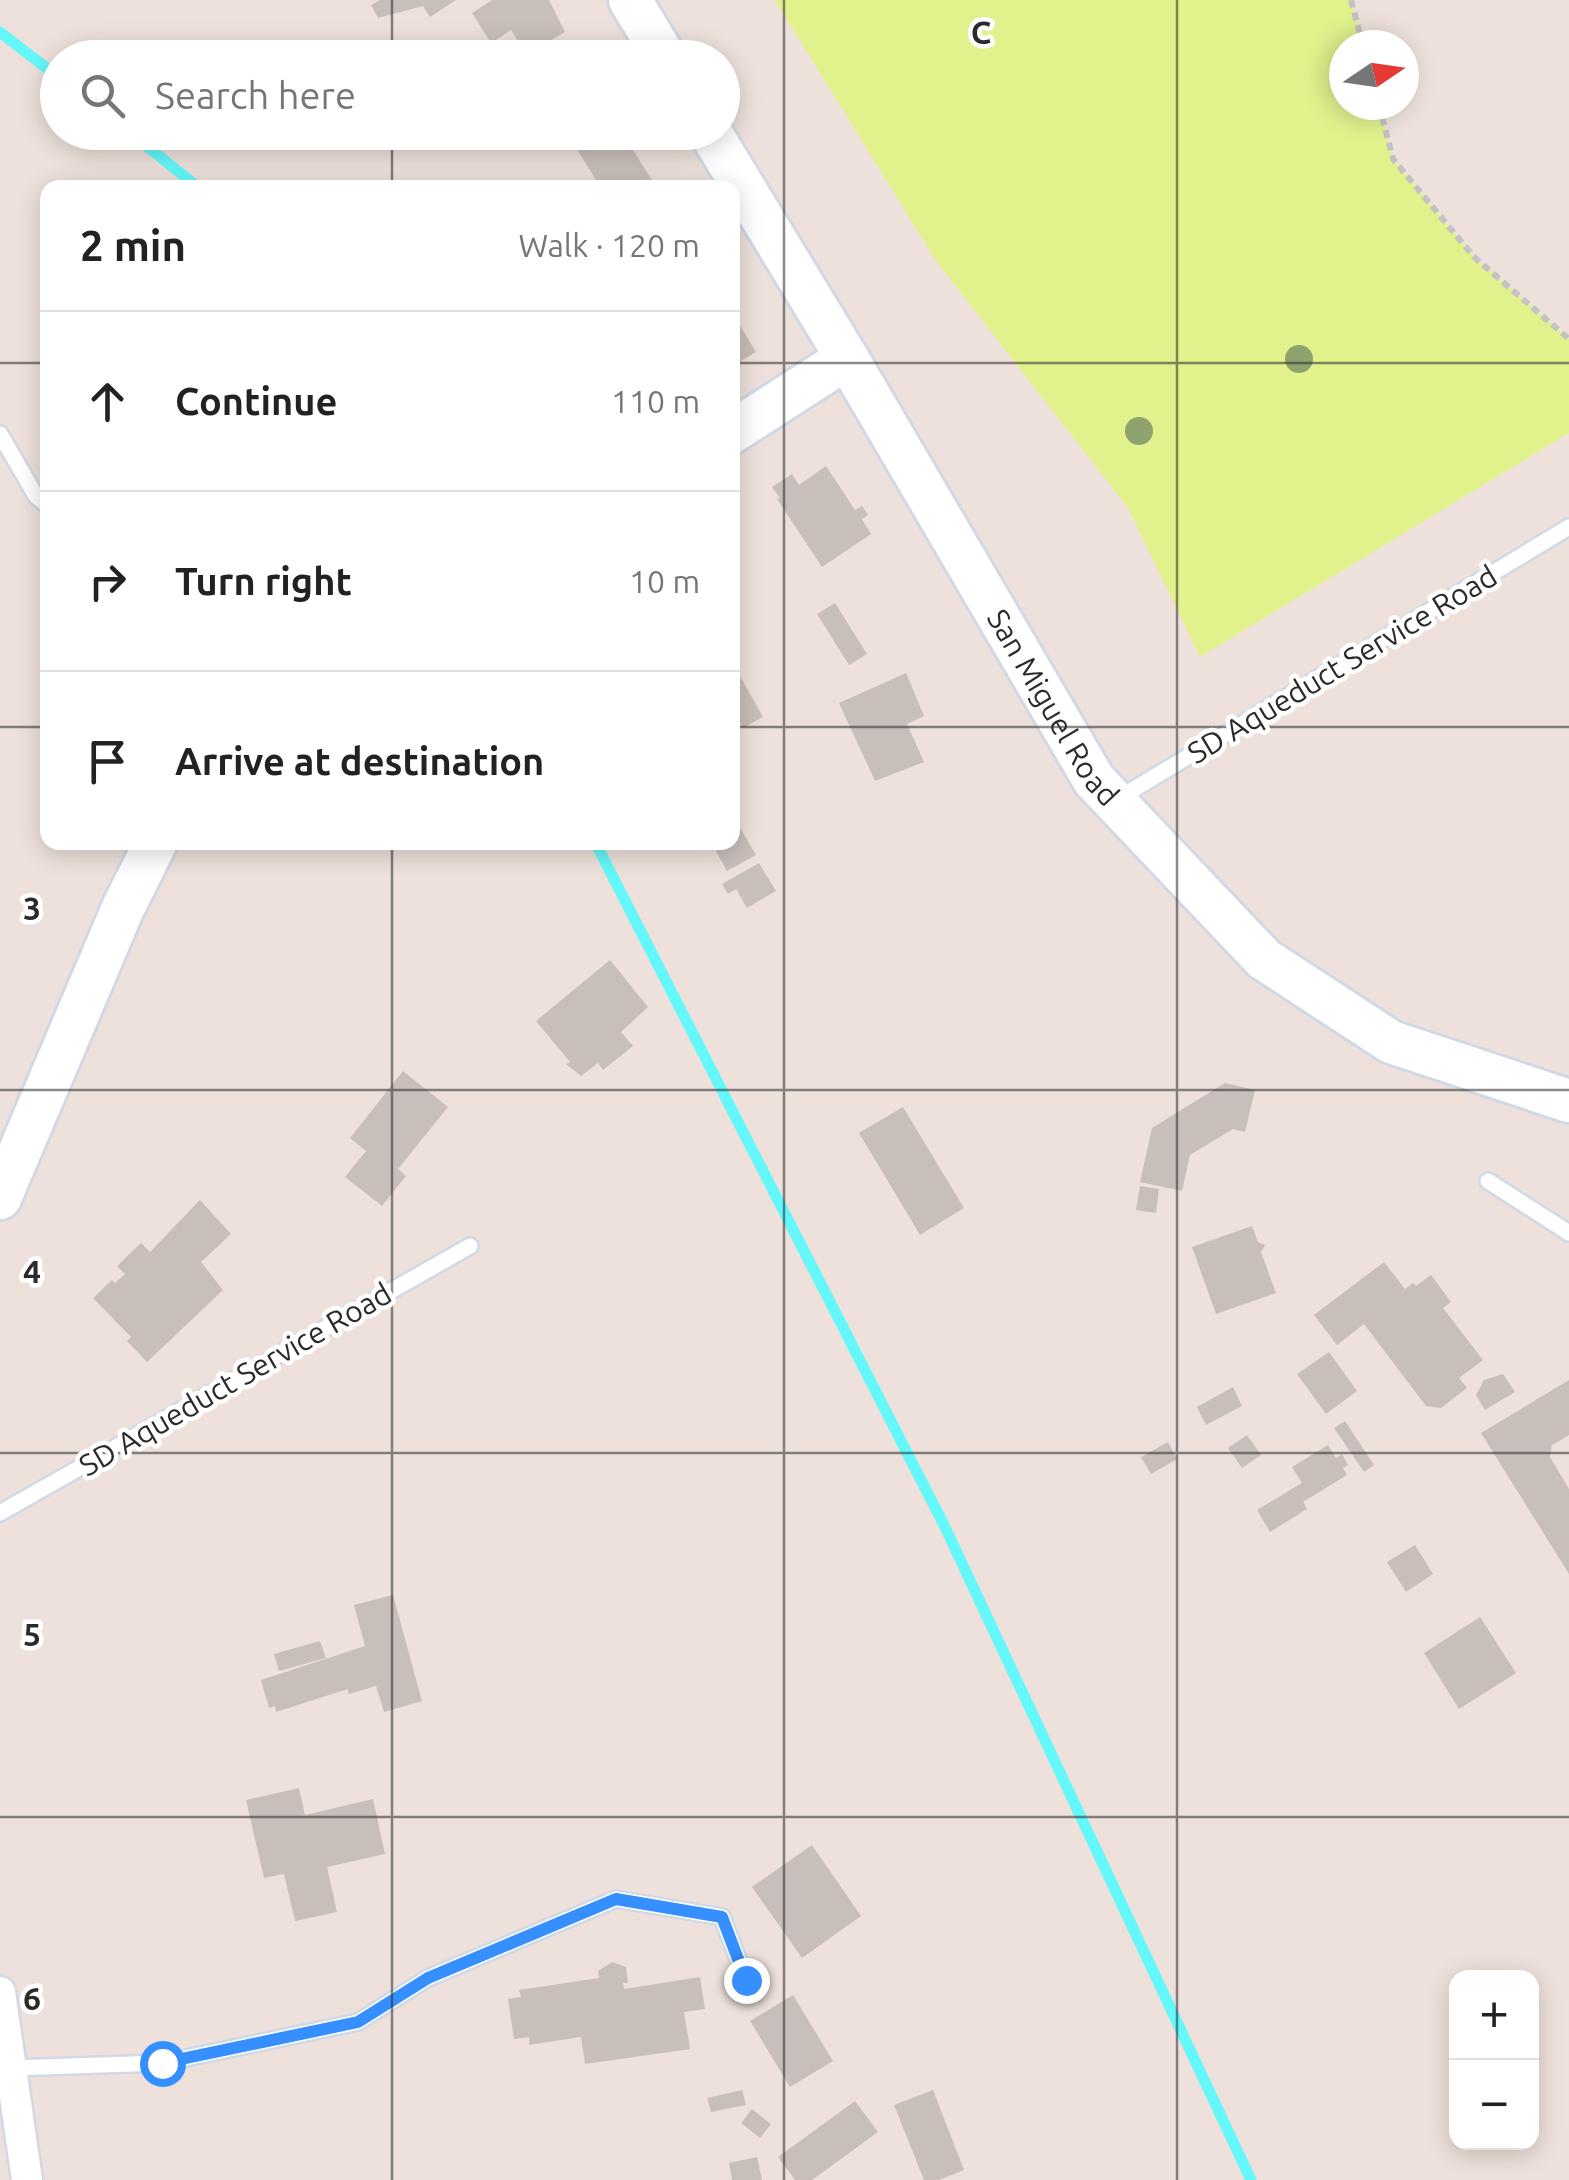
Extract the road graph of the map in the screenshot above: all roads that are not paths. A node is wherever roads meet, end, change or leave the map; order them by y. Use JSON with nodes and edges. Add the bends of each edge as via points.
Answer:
{"nodes":[{"id":1,"x":630,"y":0,"type":"edge"},
{"id":2,"x":654,"y":40,"type":"edge"},
{"id":3,"x":721,"y":150,"type":"edge"},
{"id":4,"x":739,"y":180,"type":"edge"},
{"id":5,"x":740,"y":181,"type":"edge"},
{"id":6,"x":847,"y":358,"type":"junction"},
{"id":7,"x":740,"y":427,"type":"edge"},
{"id":8,"x":0,"y":434,"type":"edge"},
{"id":9,"x":40,"y":499,"type":"edge"},
{"id":10,"x":1569,"y":527,"type":"edge"},
{"id":11,"x":1116,"y":800,"type":"junction"},
{"id":12,"x":152,"y":850,"type":"edge"},
{"id":13,"x":1569,"y":1102,"type":"edge"},
{"id":14,"x":8,"y":1154,"type":"edge"},
{"id":15,"x":1488,"y":1181,"type":"dead end"},
{"id":16,"x":0,"y":1198,"type":"edge"},
{"id":17,"x":1569,"y":1232,"type":"edge"},
{"id":18,"x":470,"y":1246,"type":"dead end"},
{"id":19,"x":0,"y":1513,"type":"edge"},
{"id":20,"x":746,"y":1980,"type":"dead end"},
{"id":21,"x":0,"y":1992,"type":"edge"},
{"id":22,"x":10,"y":2068,"type":"junction"},
{"id":23,"x":27,"y":2180,"type":"edge"}],
"edges":[{"from":1,"to":2,"type":"street"},
{"from":3,"to":4,"type":"street","name":"San Miguel Road"},
{"from":5,"to":6,"type":"street","name":"San Miguel Road"},
{"from":6,"to":7,"type":"street"},
{"from":6,"to":11,"type":"street","name":"San Miguel Road","via":[[1094,780]]},
{"from":8,"to":9,"type":"lane"},
{"from":10,"to":11,"type":"lane","name":"SD Aqueduct Service Road"},
{"from":11,"to":13,"type":"street","name":"San Miguel Road","via":[[1264,959],[1391,1042]]},
{"from":12,"to":14,"type":"street"},
{"from":14,"to":16,"type":"street"},
{"from":15,"to":17,"type":"lane"},
{"from":18,"to":19,"type":"lane","name":"SD Aqueduct Service Road"},
{"from":20,"to":22,"type":"lane","via":[[722,1917],[616,1899],[428,1978],[358,2022],[162,2063]]},
{"from":21,"to":22,"type":"street"},
{"from":22,"to":23,"type":"street"}]}
